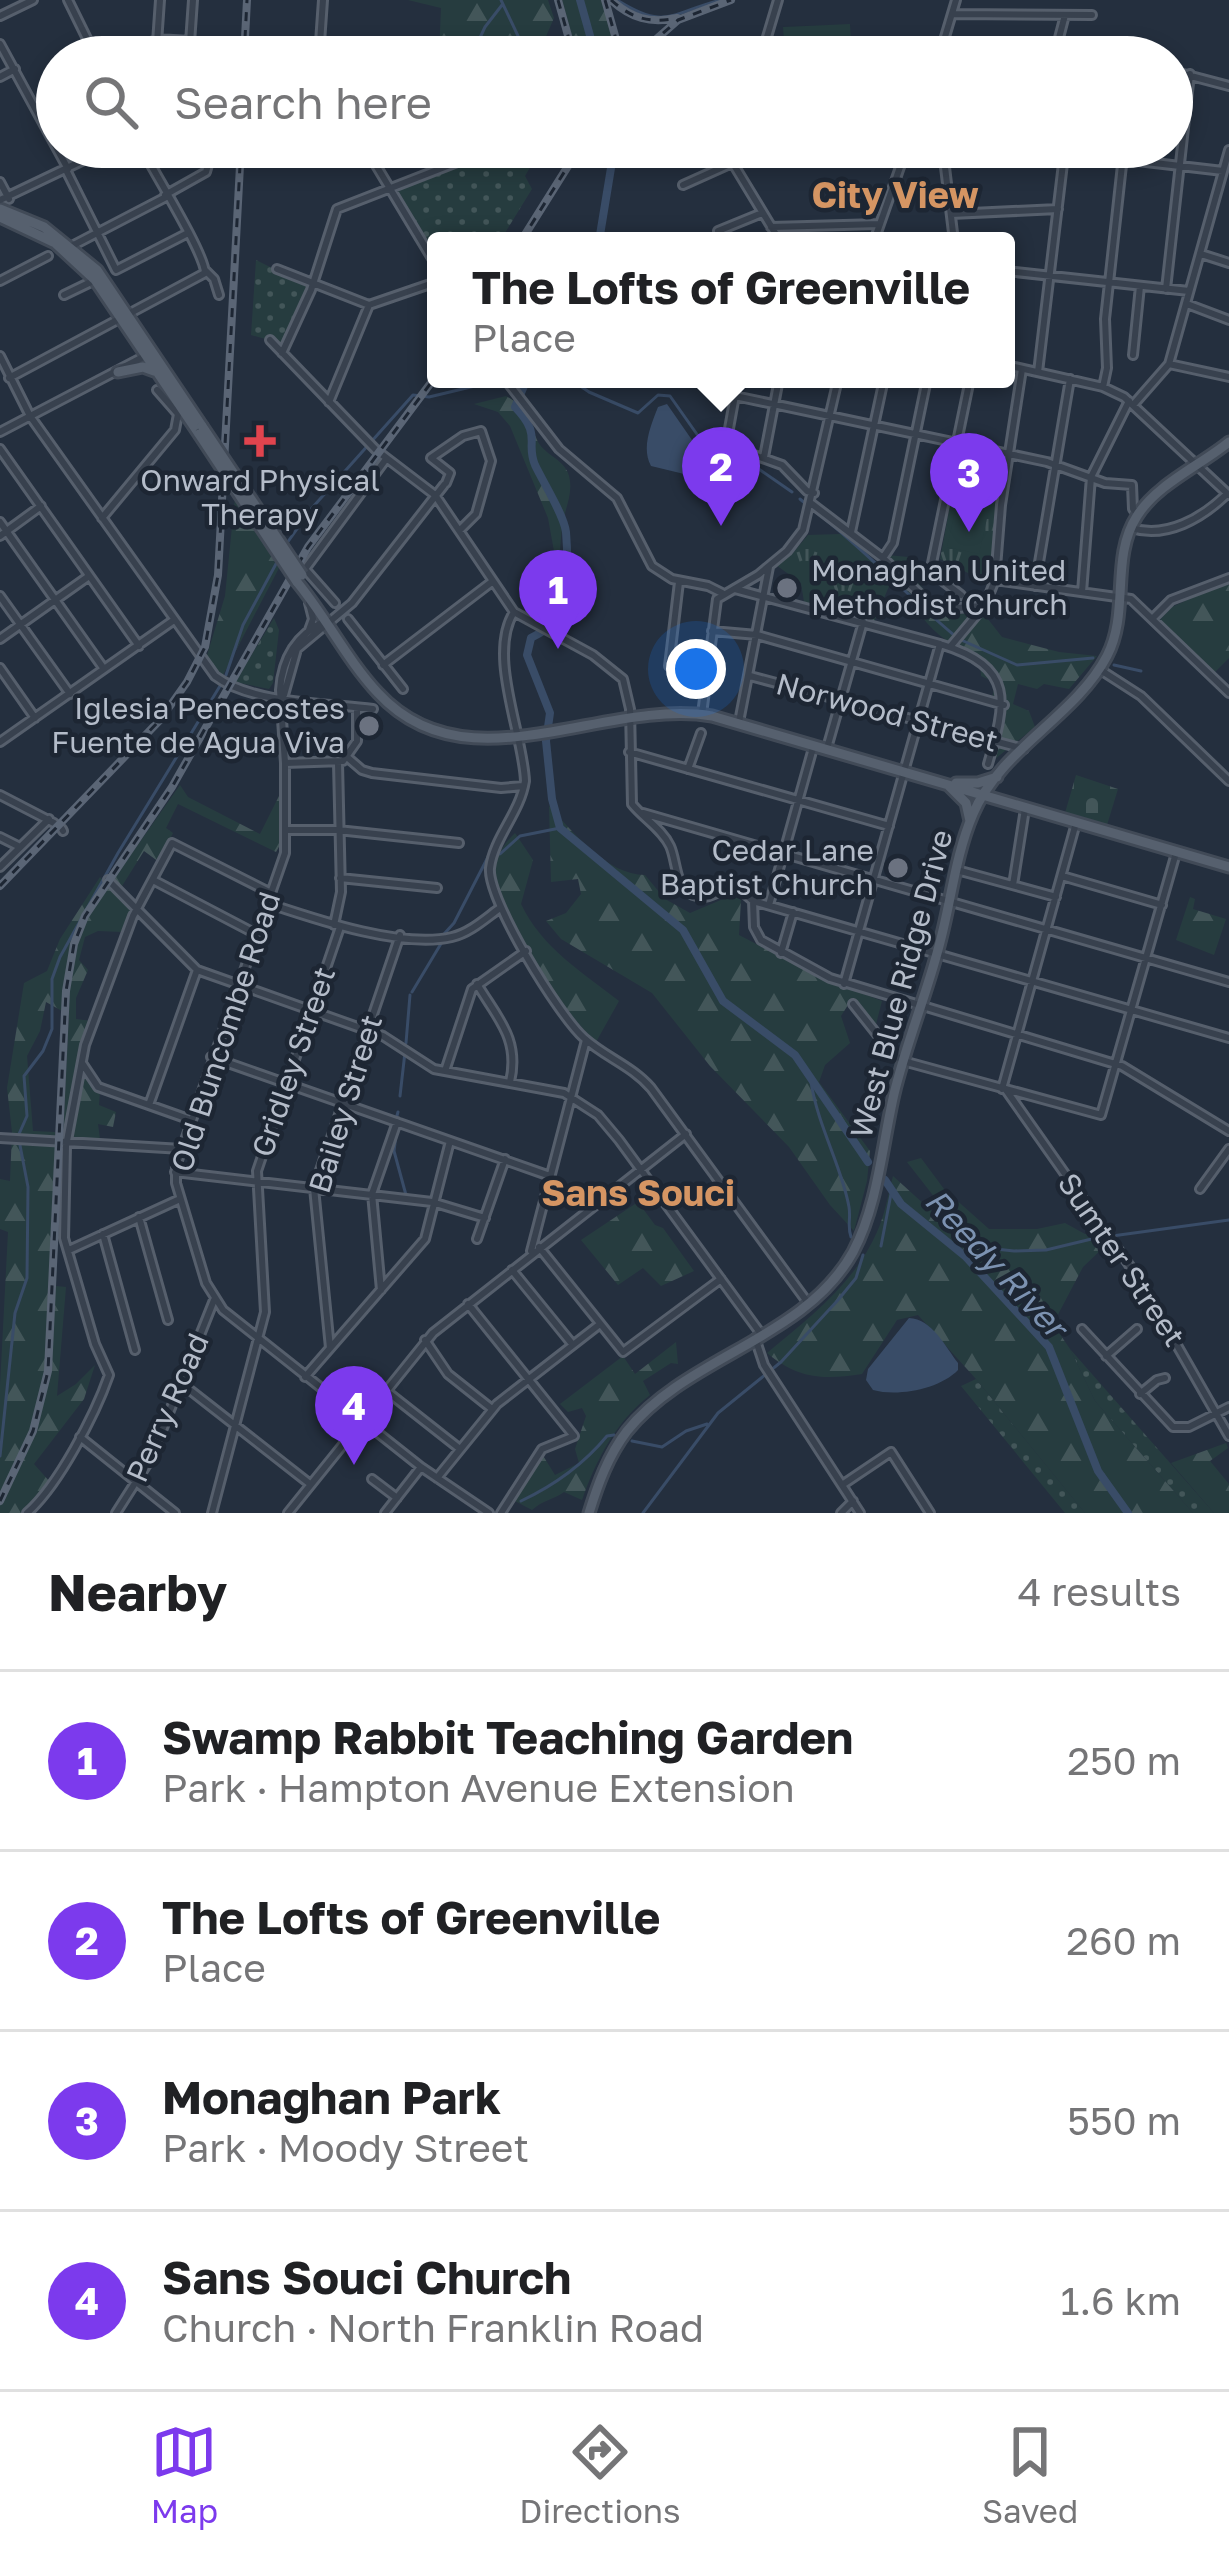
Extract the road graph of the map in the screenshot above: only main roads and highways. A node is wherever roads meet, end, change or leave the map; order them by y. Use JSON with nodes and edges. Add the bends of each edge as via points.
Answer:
{"nodes":[{"id":1,"x":0,"y":213,"type":"edge"},
{"id":2,"x":68,"y":248,"type":"junction"},
{"id":3,"x":126,"y":317,"type":"junction"},
{"id":4,"x":149,"y":354,"type":"junction"},
{"id":5,"x":118,"y":371,"type":"road end"},
{"id":6,"x":159,"y":376,"type":"junction"},
{"id":7,"x":201,"y":430,"type":"junction"},
{"id":8,"x":1229,"y":442,"type":"edge"},
{"id":9,"x":301,"y":575,"type":"junction"},
{"id":10,"x":328,"y":620,"type":"junction"},
{"id":11,"x":997,"y":776,"type":"junction"},
{"id":12,"x":943,"y":782,"type":"junction"},
{"id":13,"x":983,"y":796,"type":"junction"},
{"id":14,"x":970,"y":821,"type":"junction"},
{"id":15,"x":1229,"y":867,"type":"edge"},
{"id":16,"x":589,"y":1513,"type":"edge"}],
"edges":[{"from":1,"to":2,"type":"main road"},
{"from":2,"to":3,"type":"main road"},
{"from":2,"to":3,"type":"main road","via":[[103,277]]},
{"from":3,"to":4,"type":"main road"},
{"from":4,"to":6,"type":"main road"},
{"from":4,"to":7,"type":"main road"},
{"from":5,"to":6,"type":"main road","via":[[143,367]]},
{"from":6,"to":7,"type":"main road"},
{"from":7,"to":9,"type":"main road","bridge":true},
{"from":8,"to":11,"type":"main road","name":"West Blue Ridge Drive","via":[[1138,514],[1124,550],[1115,637],[1099,669]]},
{"from":9,"to":10,"type":"main road"},
{"from":9,"to":10,"type":"main road"},
{"from":10,"to":12,"type":"main road","via":[[377,692],[417,725],[472,740],[702,714]]},
{"from":11,"to":12,"type":"main road"},
{"from":11,"to":13,"type":"main road","name":"West Blue Ridge Drive"},
{"from":12,"to":13,"type":"main road"},
{"from":12,"to":14,"type":"main road","via":[[966,802]]},
{"from":13,"to":14,"type":"main road","name":"West Blue Ridge Drive"},
{"from":13,"to":15,"type":"main road"},
{"from":14,"to":16,"type":"main road","name":"West Blue Ridge Drive","via":[[862,1232],[838,1274],[808,1303],[634,1423],[607,1462]]}]}
